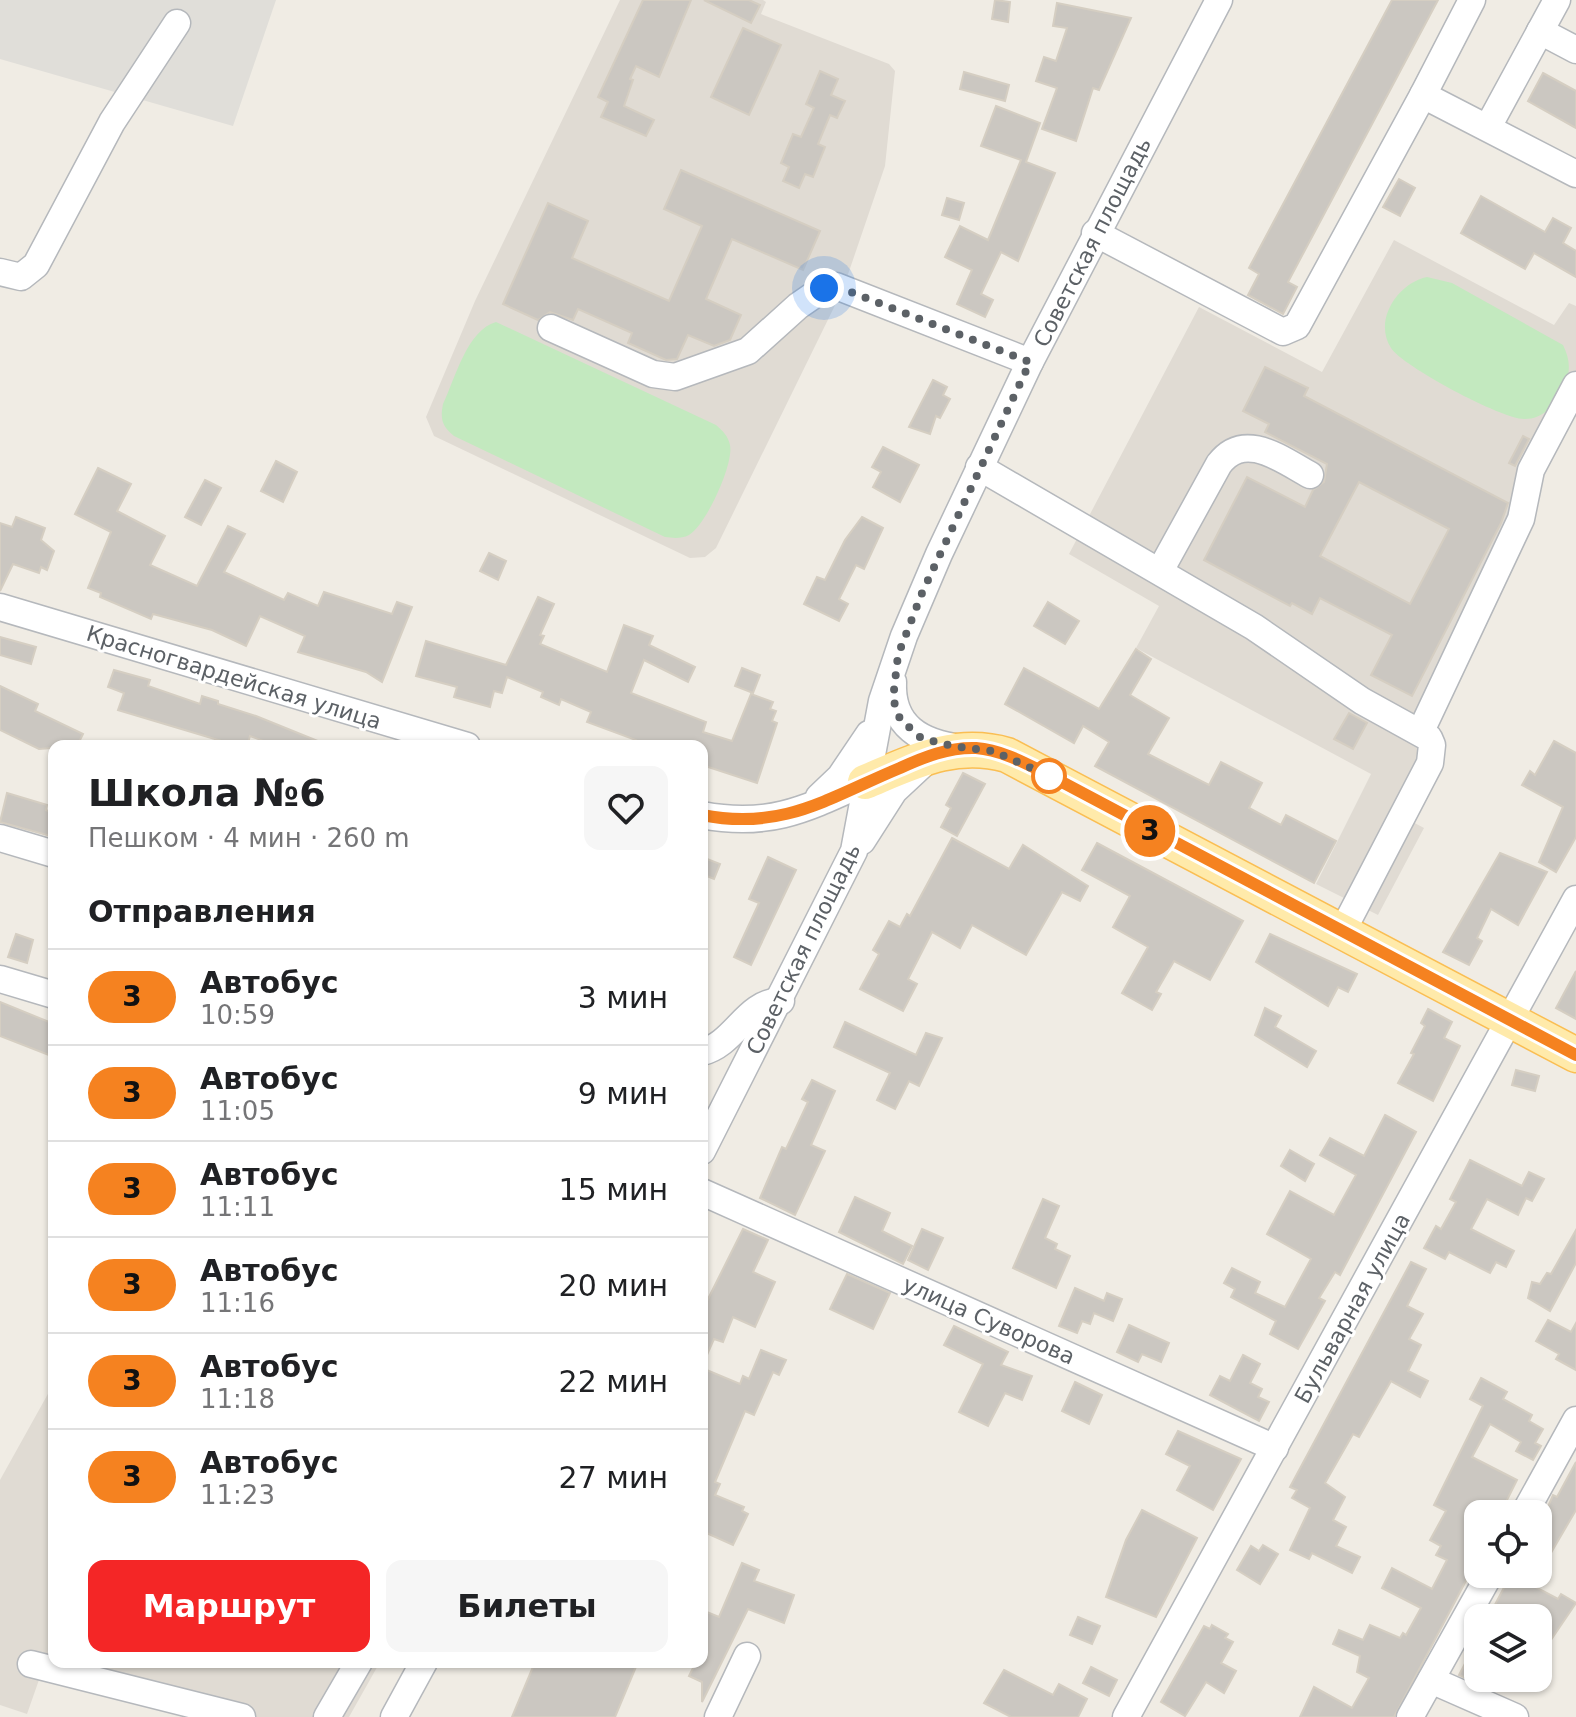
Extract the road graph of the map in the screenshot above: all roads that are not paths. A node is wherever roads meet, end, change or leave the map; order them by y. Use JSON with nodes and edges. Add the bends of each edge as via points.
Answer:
{"nodes":[{"id":1,"x":1219,"y":0,"type":"edge"},
{"id":2,"x":1472,"y":0,"type":"edge"},
{"id":3,"x":1557,"y":0,"type":"edge"},
{"id":4,"x":177,"y":23,"type":"dead end"},
{"id":5,"x":1540,"y":31,"type":"junction"},
{"id":6,"x":1576,"y":50,"type":"edge"},
{"id":7,"x":1423,"y":95,"type":"junction"},
{"id":8,"x":1488,"y":127,"type":"junction"},
{"id":9,"x":1576,"y":174,"type":"edge"},
{"id":10,"x":1095,"y":233,"type":"junction"},
{"id":11,"x":0,"y":272,"type":"edge"},
{"id":12,"x":551,"y":328,"type":"dead end"},
{"id":13,"x":1030,"y":362,"type":"junction"},
{"id":14,"x":1576,"y":385,"type":"edge"},
{"id":15,"x":979,"y":467,"type":"junction"},
{"id":16,"x":1310,"y":475,"type":"dead end"},
{"id":17,"x":1160,"y":571,"type":"junction"},
{"id":18,"x":0,"y":607,"type":"edge"},
{"id":19,"x":898,"y":655,"type":"junction"},
{"id":20,"x":882,"y":701,"type":"junction"},
{"id":21,"x":1421,"y":731,"type":"junction"},
{"id":22,"x":447,"y":740,"type":"edge"},
{"id":23,"x":952,"y":750,"type":"junction"},
{"id":24,"x":865,"y":782,"type":"junction"},
{"id":25,"x":708,"y":816,"type":"edge"},
{"id":26,"x":786,"y":816,"type":"junction"},
{"id":27,"x":0,"y":838,"type":"edge"},
{"id":28,"x":48,"y":852,"type":"edge"},
{"id":29,"x":850,"y":860,"type":"junction"},
{"id":30,"x":1576,"y":899,"type":"edge"},
{"id":31,"x":1342,"y":932,"type":"junction"},
{"id":32,"x":0,"y":979,"type":"edge"},
{"id":33,"x":48,"y":993,"type":"edge"},
{"id":34,"x":781,"y":1001,"type":"junction"},
{"id":35,"x":1508,"y":1020,"type":"junction"},
{"id":36,"x":708,"y":1049,"type":"edge"},
{"id":37,"x":1576,"y":1055,"type":"edge"},
{"id":38,"x":708,"y":1140,"type":"edge"},
{"id":39,"x":708,"y":1195,"type":"edge"},
{"id":40,"x":1576,"y":1420,"type":"edge"},
{"id":41,"x":1275,"y":1448,"type":"junction"},
{"id":42,"x":1532,"y":1500,"type":"edge"},
{"id":43,"x":1482,"y":1588,"type":"edge"},
{"id":44,"x":747,"y":1656,"type":"dead end"},
{"id":45,"x":31,"y":1664,"type":"dead end"},
{"id":46,"x":356,"y":1668,"type":"edge"},
{"id":47,"x":421,"y":1668,"type":"edge"},
{"id":48,"x":1431,"y":1680,"type":"junction"},
{"id":49,"x":242,"y":1717,"type":"edge"},
{"id":50,"x":327,"y":1717,"type":"edge"},
{"id":51,"x":394,"y":1717,"type":"edge"},
{"id":52,"x":718,"y":1717,"type":"edge"},
{"id":53,"x":1126,"y":1717,"type":"edge"},
{"id":54,"x":1410,"y":1717,"type":"edge"},
{"id":55,"x":1515,"y":1717,"type":"edge"}],
"edges":[{"from":1,"to":10,"type":"street","name":"Советская площадь"},
{"from":2,"to":7,"type":"street"},
{"from":3,"to":5,"type":"street"},
{"from":4,"to":11,"type":"street","via":[[127,96],[36,265],[21,277]]},
{"from":5,"to":6,"type":"street"},
{"from":5,"to":8,"type":"street"},
{"from":7,"to":8,"type":"street"},
{"from":7,"to":10,"type":"street","via":[[1291,331],[1276,330]]},
{"from":8,"to":9,"type":"street"},
{"from":10,"to":13,"type":"street","name":"Советская площадь"},
{"from":12,"to":13,"type":"street","via":[[653,374],[675,377],[748,351],[798,306],[836,286]]},
{"from":13,"to":15,"type":"street","name":"Советская площадь"},
{"from":14,"to":21,"type":"street","via":[[1531,470],[1521,519]]},
{"from":15,"to":17,"type":"street"},
{"from":15,"to":19,"type":"street","name":"Советская площадь"},
{"from":16,"to":17,"type":"street","via":[[1264,451],[1233,450],[1219,464]]},
{"from":17,"to":21,"type":"street","via":[[1362,701]]},
{"from":18,"to":22,"type":"street","name":"Красногвардейская улица"},
{"from":19,"to":20,"type":"street","name":"Советская площадь"},
{"from":19,"to":23,"type":"street","via":[[893,699],[900,719],[921,738]]},
{"from":20,"to":24,"type":"street","name":"Советская площадь"},
{"from":20,"to":26,"type":"street","via":[[865,741],[840,777]]},
{"from":21,"to":31,"type":"street","via":[[1432,745],[1430,763]]},
{"from":23,"to":24,"type":"main road"},
{"from":23,"to":29,"type":"street","via":[[916,768],[894,791]]},
{"from":23,"to":31,"type":"main road","via":[[993,751],[1023,762]]},
{"from":24,"to":26,"type":"street"},
{"from":24,"to":29,"type":"street","name":"Советская площадь"},
{"from":25,"to":26,"type":"street","via":[[740,821]]},
{"from":26,"to":29,"type":"street","via":[[822,813],[840,819],[851,832]]},
{"from":27,"to":28,"type":"street"},
{"from":29,"to":34,"type":"street","name":"Советская площадь"},
{"from":30,"to":35,"type":"street","name":"Бульварная улица"},
{"from":31,"to":35,"type":"main road"},
{"from":32,"to":33,"type":"street"},
{"from":34,"to":36,"type":"street","via":[[760,1006],[721,1044]]},
{"from":34,"to":38,"type":"street","name":"Советская площадь"},
{"from":35,"to":37,"type":"main road"},
{"from":35,"to":41,"type":"street","name":"Бульварная улица"},
{"from":39,"to":41,"type":"street","name":"улица Суворова"},
{"from":40,"to":42,"type":"street"},
{"from":41,"to":53,"type":"street","name":"Бульварная улица"},
{"from":43,"to":48,"type":"street"},
{"from":44,"to":52,"type":"street"},
{"from":45,"to":49,"type":"street"},
{"from":46,"to":50,"type":"street"},
{"from":47,"to":51,"type":"street"},
{"from":48,"to":54,"type":"street"},
{"from":48,"to":55,"type":"street"}]}
